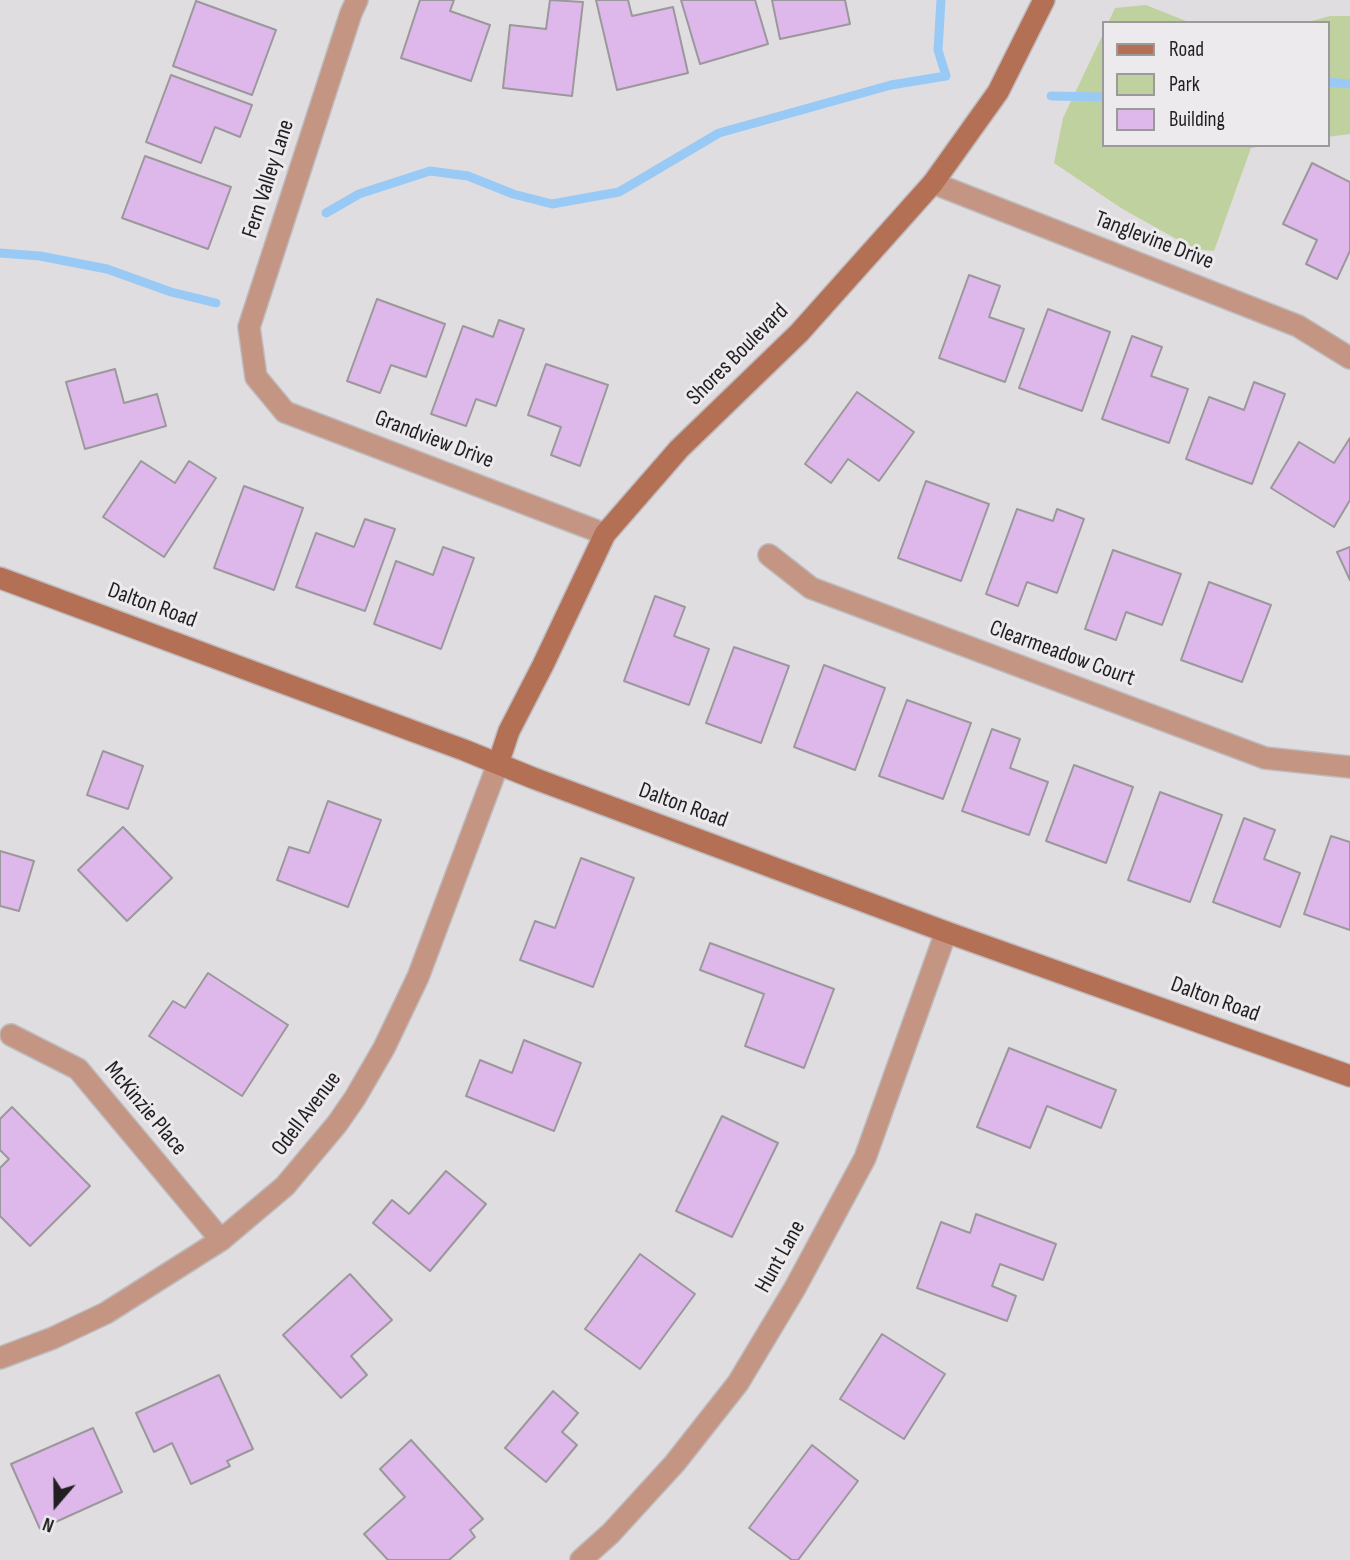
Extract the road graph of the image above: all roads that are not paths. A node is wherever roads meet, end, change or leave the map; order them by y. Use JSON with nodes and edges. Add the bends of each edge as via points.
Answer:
{"nodes":[{"id":1,"x":357,"y":0,"type":"edge"},
{"id":2,"x":1044,"y":0,"type":"edge"},
{"id":3,"x":933,"y":183,"type":"junction"},
{"id":4,"x":1350,"y":358,"type":"edge"},
{"id":5,"x":257,"y":377,"type":"joint"},
{"id":6,"x":605,"y":534,"type":"junction"},
{"id":7,"x":769,"y":555,"type":"dead end"},
{"id":8,"x":0,"y":578,"type":"edge"},
{"id":9,"x":498,"y":764,"type":"junction"},
{"id":10,"x":1350,"y":767,"type":"edge"},
{"id":11,"x":946,"y":932,"type":"junction"},
{"id":12,"x":11,"y":1035,"type":"dead end"},
{"id":13,"x":1350,"y":1076,"type":"edge"},
{"id":14,"x":221,"y":1240,"type":"junction"},
{"id":15,"x":0,"y":1358,"type":"edge"},
{"id":16,"x":581,"y":1560,"type":"edge"}],
"edges":[{"from":1,"to":5,"type":"street","name":"Fern Valley Lane","via":[[248,327]]},
{"from":2,"to":3,"type":"street","name":"Shores Boulevard","via":[[998,92]]},
{"from":3,"to":4,"type":"street","name":"Tanglevine Drive","via":[[1298,326]]},
{"from":3,"to":6,"type":"street","name":"Shores Boulevard","via":[[799,333],[679,449]]},
{"from":5,"to":6,"type":"street","name":"Grandview Drive","via":[[285,412]]},
{"from":6,"to":9,"type":"street","name":"Shores Boulevard","via":[[509,731]]},
{"from":7,"to":10,"type":"street","name":"Clearmeadow Court","via":[[811,588],[1265,758]]},
{"from":8,"to":9,"type":"street","name":"Dalton Road"},
{"from":9,"to":11,"type":"street","name":"Dalton Road"},
{"from":9,"to":14,"type":"street","name":"Odell Avenue","via":[[418,977],[378,1058],[337,1124],[294,1176]]},
{"from":11,"to":13,"type":"street","name":"Dalton Road"},
{"from":11,"to":16,"type":"street","name":"Hunt Lane","via":[[865,1158],[795,1288],[738,1383],[683,1453]]},
{"from":12,"to":14,"type":"street","name":"McKinzie Place","via":[[78,1069]]},
{"from":14,"to":15,"type":"street","name":"Odell Avenue","via":[[106,1313]]}]}
